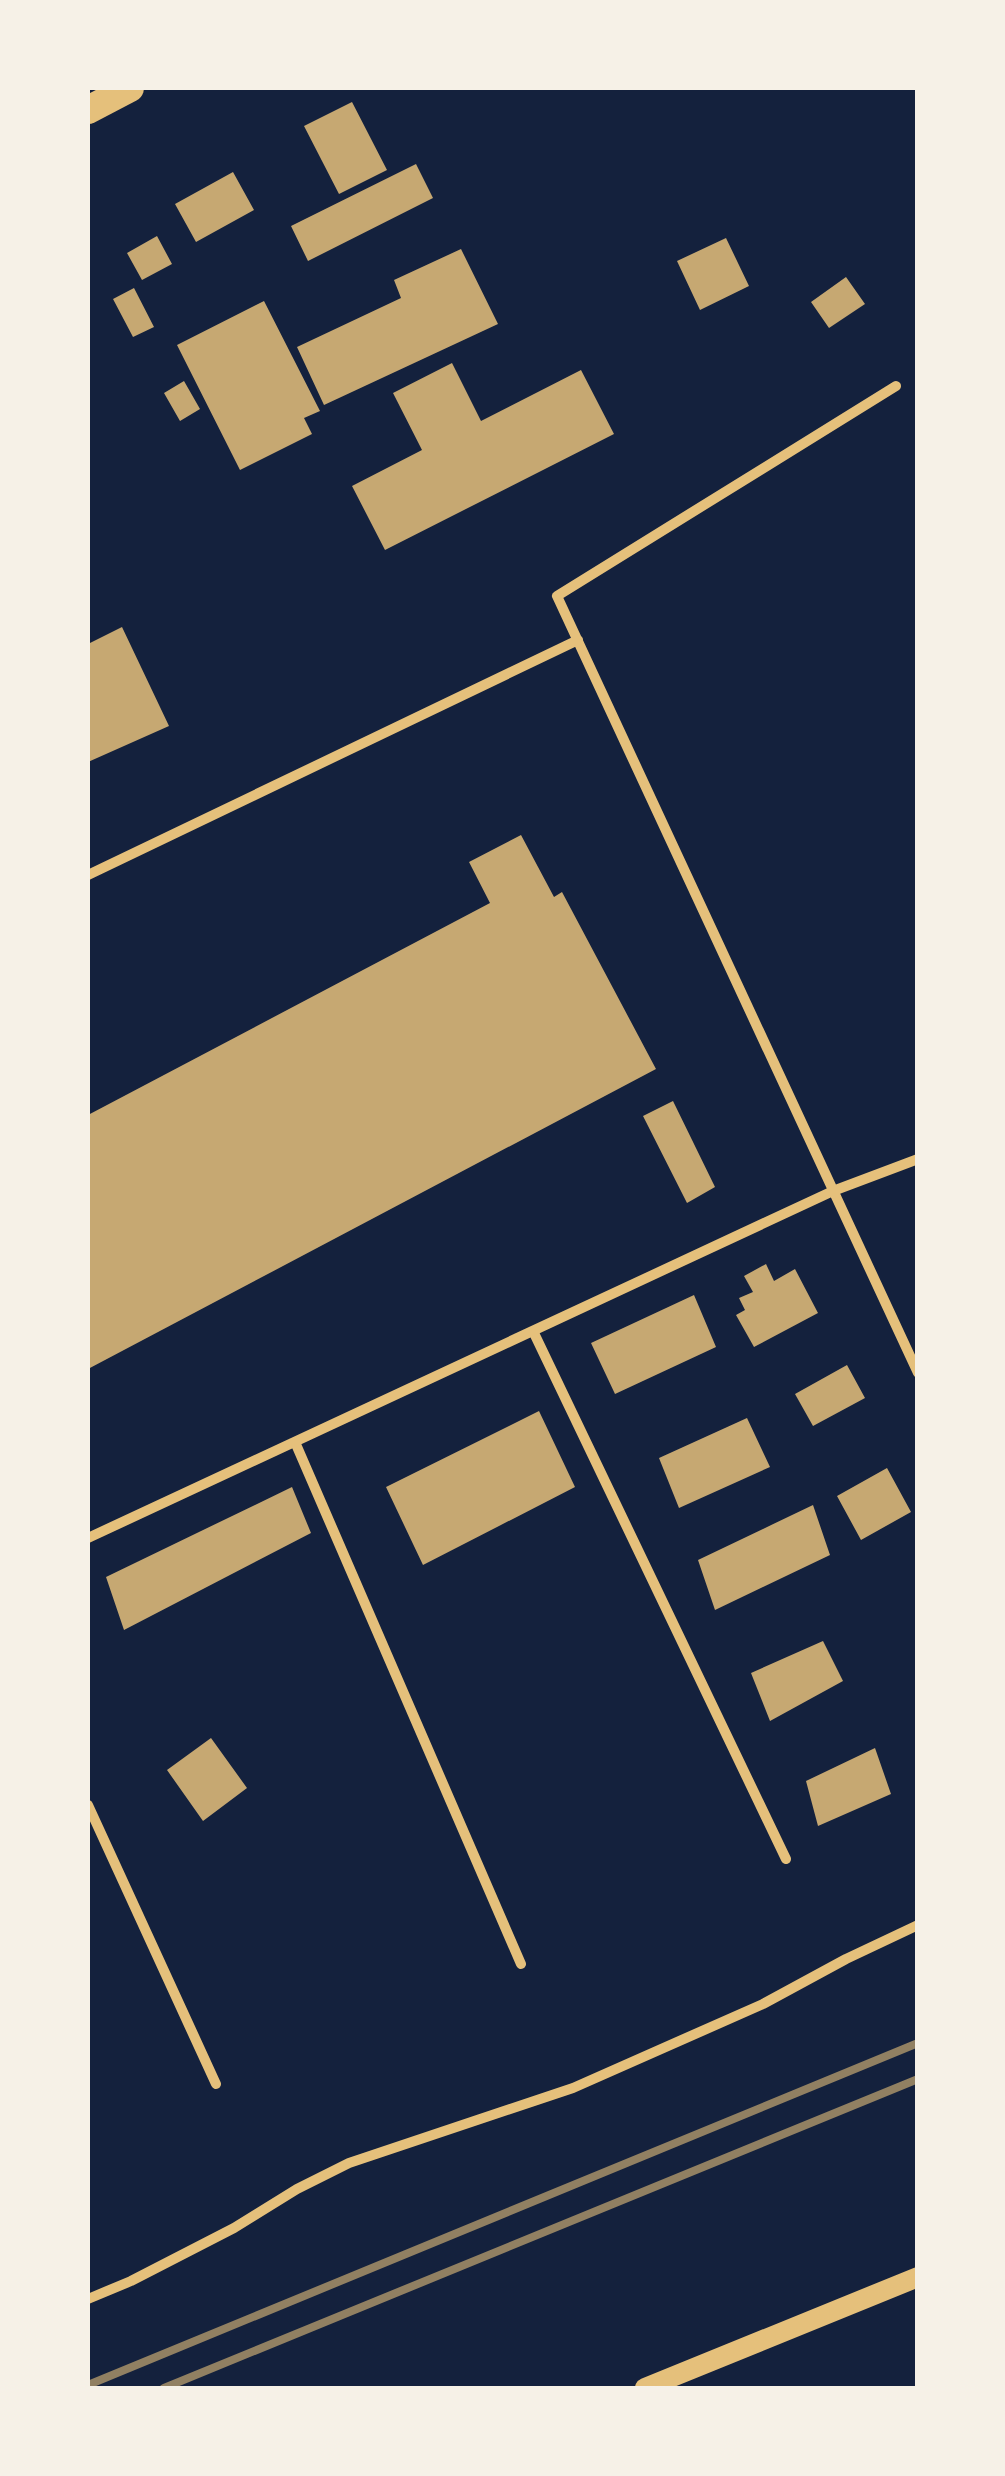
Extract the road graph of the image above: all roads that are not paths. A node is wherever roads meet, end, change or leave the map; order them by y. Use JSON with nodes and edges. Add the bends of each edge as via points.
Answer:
{"nodes":[{"id":1,"x":130,"y":88,"type":"edge"},
{"id":2,"x":88,"y":110,"type":"edge"},
{"id":3,"x":896,"y":386,"type":"dead end"},
{"id":4,"x":578,"y":640,"type":"junction"},
{"id":5,"x":88,"y":876,"type":"edge"},
{"id":6,"x":918,"y":1159,"type":"edge"},
{"id":7,"x":833,"y":1192,"type":"junction"},
{"id":8,"x":533,"y":1331,"type":"junction"},
{"id":9,"x":918,"y":1373,"type":"edge"},
{"id":10,"x":295,"y":1442,"type":"junction"},
{"id":11,"x":88,"y":1538,"type":"edge"},
{"id":12,"x":88,"y":1805,"type":"edge"},
{"id":13,"x":786,"y":1858,"type":"dead end"},
{"id":14,"x":918,"y":1925,"type":"edge"},
{"id":15,"x":521,"y":1964,"type":"dead end"},
{"id":16,"x":216,"y":2084,"type":"dead end"},
{"id":17,"x":918,"y":2277,"type":"edge"},
{"id":18,"x":88,"y":2299,"type":"edge"},
{"id":19,"x":645,"y":2388,"type":"edge"}],
"edges":[{"from":1,"to":2,"type":"highway"},
{"from":3,"to":4,"type":"street","via":[[557,596]]},
{"from":4,"to":5,"type":"street"},
{"from":4,"to":7,"type":"street"},
{"from":6,"to":7,"type":"street"},
{"from":7,"to":8,"type":"street"},
{"from":7,"to":9,"type":"street"},
{"from":8,"to":10,"type":"street"},
{"from":8,"to":13,"type":"street"},
{"from":10,"to":11,"type":"street"},
{"from":10,"to":15,"type":"street"},
{"from":12,"to":16,"type":"street"},
{"from":14,"to":18,"type":"street","via":[[589,2081],[350,2162]]},
{"from":17,"to":19,"type":"main road"}]}
